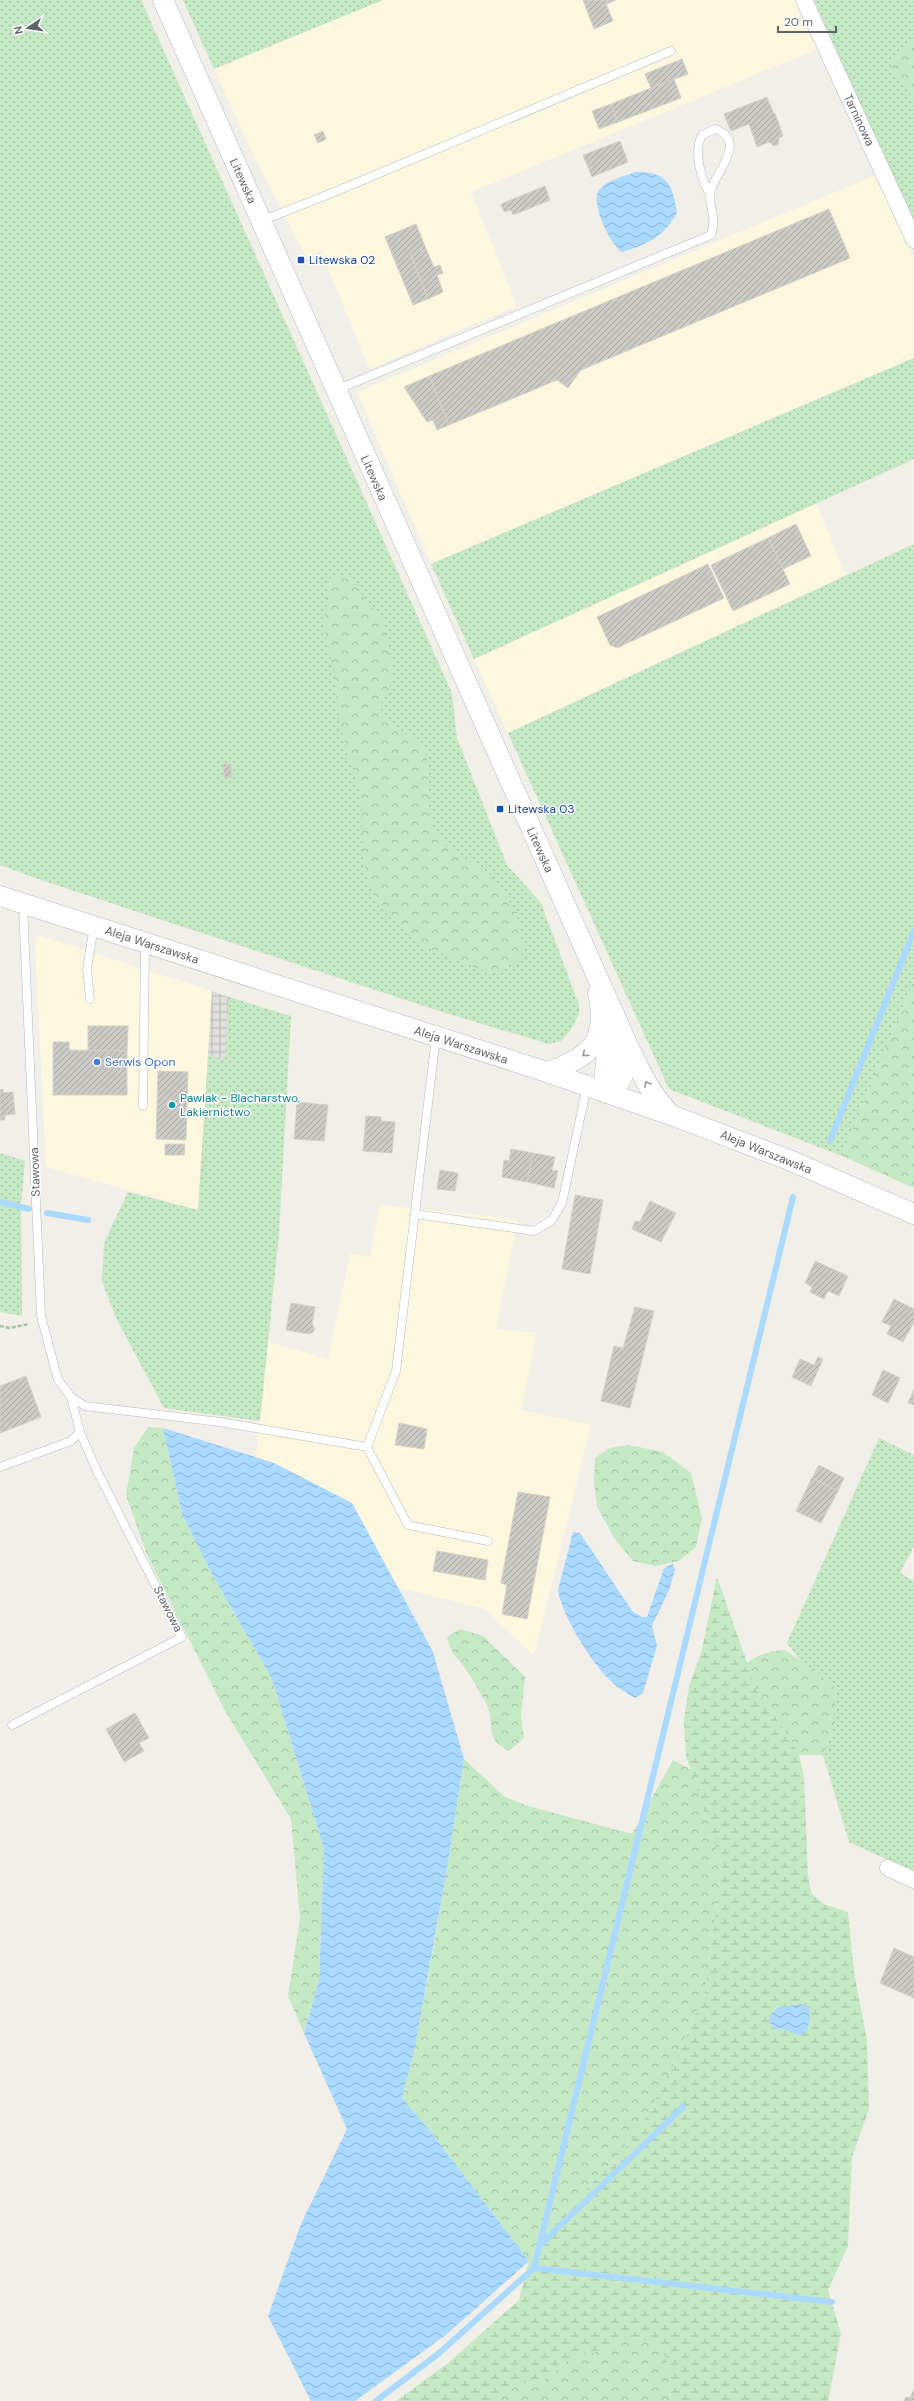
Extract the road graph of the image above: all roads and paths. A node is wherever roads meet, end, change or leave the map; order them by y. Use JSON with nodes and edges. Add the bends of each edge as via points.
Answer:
{"nodes":[{"id":1,"x":163,"y":0,"type":"edge"},
{"id":2,"x":804,"y":0,"type":"edge"},
{"id":3,"x":671,"y":51,"type":"dead end"},
{"id":4,"x":710,"y":195,"type":"junction"},
{"id":5,"x":260,"y":221,"type":"junction"},
{"id":6,"x":914,"y":240,"type":"edge"},
{"id":7,"x":335,"y":391,"type":"junction"},
{"id":8,"x":0,"y":896,"type":"edge"},
{"id":9,"x":23,"y":905,"type":"junction"},
{"id":10,"x":94,"y":926,"type":"junction"},
{"id":11,"x":145,"y":943,"type":"junction"},
{"id":12,"x":586,"y":955,"type":"junction"},
{"id":13,"x":90,"y":999,"type":"dead end"},
{"id":14,"x":602,"y":1020,"type":"junction"},
{"id":15,"x":436,"y":1037,"type":"junction"},
{"id":16,"x":625,"y":1039,"type":"junction"},
{"id":17,"x":546,"y":1072,"type":"junction"},
{"id":18,"x":587,"y":1086,"type":"junction"},
{"id":19,"x":606,"y":1093,"type":"junction"},
{"id":20,"x":144,"y":1106,"type":"dead end"},
{"id":21,"x":670,"y":1115,"type":"junction"},
{"id":22,"x":415,"y":1214,"type":"junction"},
{"id":23,"x":914,"y":1214,"type":"edge"},
{"id":24,"x":41,"y":1316,"type":"junction"},
{"id":25,"x":0,"y":1326,"type":"edge"},
{"id":26,"x":71,"y":1396,"type":"junction"},
{"id":27,"x":80,"y":1432,"type":"junction"},
{"id":28,"x":367,"y":1447,"type":"junction"},
{"id":29,"x":0,"y":1467,"type":"edge"},
{"id":30,"x":488,"y":1541,"type":"dead end"},
{"id":31,"x":12,"y":1725,"type":"dead end"},
{"id":32,"x":888,"y":1868,"type":"dead end"},
{"id":33,"x":914,"y":1880,"type":"edge"}],
"edges":[{"from":1,"to":5,"type":"street","name":"Litewska"},
{"from":2,"to":6,"type":"street","name":"Tarninowa"},
{"from":3,"to":5,"type":"lane"},
{"from":4,"to":4,"type":"lane","via":[[715,180],[726,163],[730,148],[727,137],[715,129],[702,135],[697,151]]},
{"from":4,"to":7,"type":"lane","via":[[715,222],[711,235]]},
{"from":5,"to":7,"type":"street","name":"Litewska"},
{"from":7,"to":12,"type":"street","name":"Litewska"},
{"from":8,"to":9,"type":"street","name":"Aleja Warszawska"},
{"from":9,"to":10,"type":"street","name":"Aleja Warszawska"},
{"from":9,"to":24,"type":"lane","name":"Stawowa"},
{"from":10,"to":11,"type":"street","name":"Aleja Warszawska"},
{"from":10,"to":13,"type":"lane","via":[[88,968]]},
{"from":11,"to":15,"type":"street","name":"Aleja Warszawska"},
{"from":11,"to":20,"type":"lane"},
{"from":12,"to":14,"type":"street","via":[[597,990]]},
{"from":12,"to":16,"type":"street"},
{"from":14,"to":17,"type":"street","one_way":true,"via":[[598,1040],[591,1048],[570,1064]]},
{"from":14,"to":19,"type":"street","via":[[608,1051]]},
{"from":15,"to":17,"type":"street","name":"Aleja Warszawska"},
{"from":15,"to":22,"type":"lane"},
{"from":16,"to":19,"type":"street","via":[[622,1079],[618,1086]]},
{"from":21,"to":16,"type":"street","one_way":true,"via":[[648,1086]]},
{"from":17,"to":18,"type":"street","name":"Aleja Warszawska"},
{"from":18,"to":19,"type":"street","name":"Aleja Warszawska"},
{"from":18,"to":22,"type":"lane","via":[[562,1203],[552,1220],[534,1231]]},
{"from":19,"to":21,"type":"street","name":"Aleja Warszawska"},
{"from":21,"to":23,"type":"street","name":"Aleja Warszawska","via":[[789,1160]]},
{"from":22,"to":28,"type":"lane","via":[[396,1371]]},
{"from":24,"to":25,"type":"path","via":[[29,1324],[9,1328]]},
{"from":24,"to":26,"type":"lane","name":"Stawowa","via":[[58,1380]]},
{"from":26,"to":27,"type":"lane","name":"Stawowa"},
{"from":26,"to":28,"type":"lane","via":[[85,1406],[220,1422]]},
{"from":27,"to":29,"type":"lane","via":[[72,1441]]},
{"from":27,"to":31,"type":"lane","name":"Stawowa","via":[[97,1471],[182,1637]]},
{"from":28,"to":30,"type":"lane","via":[[408,1526]]},
{"from":32,"to":33,"type":"street"}]}
